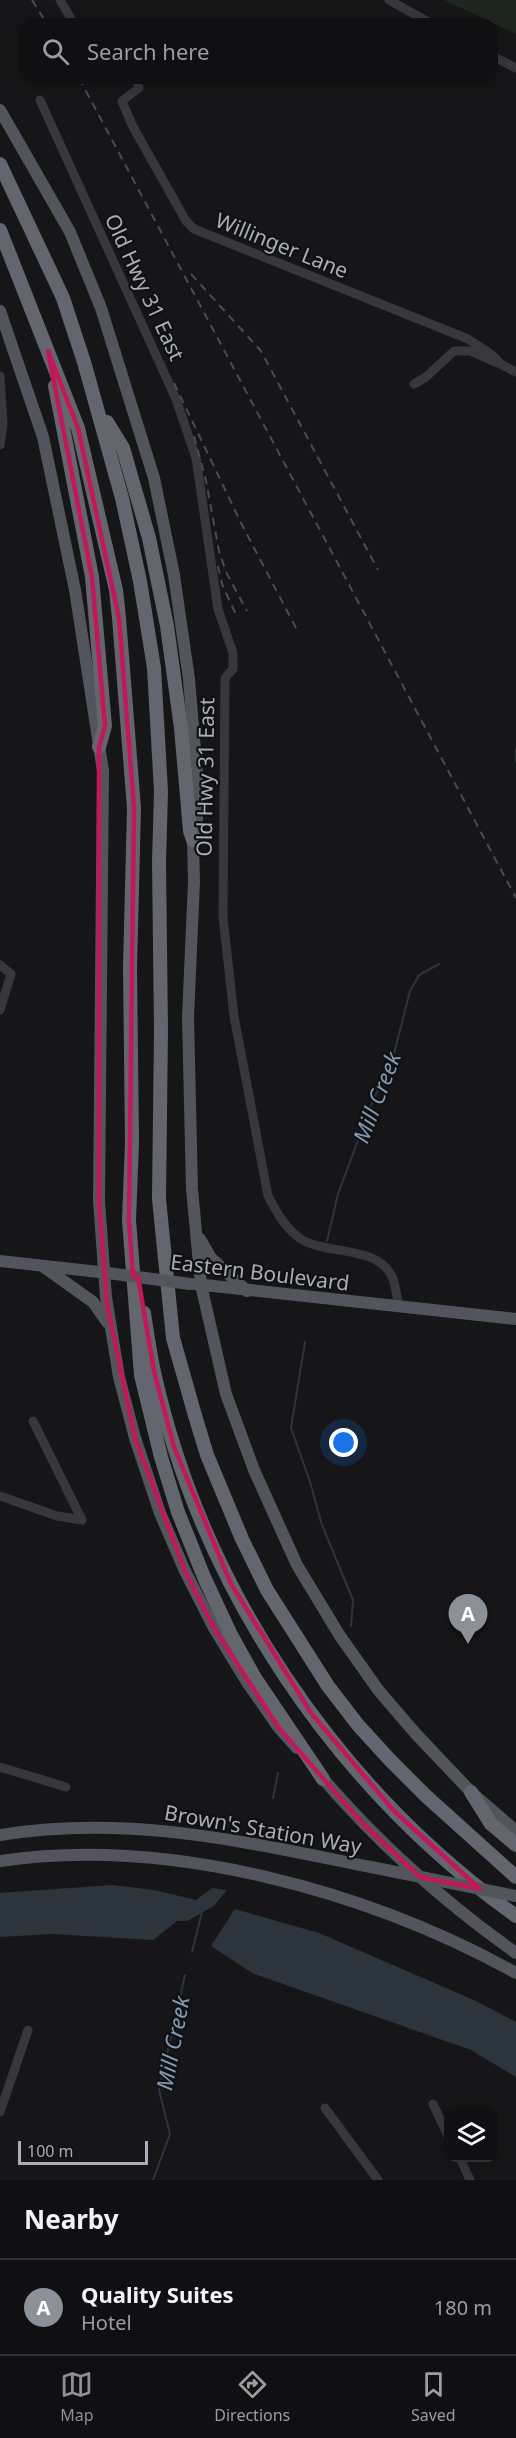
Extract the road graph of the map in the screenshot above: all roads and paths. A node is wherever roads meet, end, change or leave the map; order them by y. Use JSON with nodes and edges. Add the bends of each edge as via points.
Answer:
{"nodes":[{"id":1,"x":60,"y":0,"type":"edge"},
{"id":2,"x":389,"y":0,"type":"edge"},
{"id":3,"x":70,"y":18,"type":"edge"},
{"id":4,"x":421,"y":18,"type":"edge"},
{"id":5,"x":498,"y":59,"type":"edge"},
{"id":6,"x":516,"y":68,"type":"edge"},
{"id":7,"x":138,"y":84,"type":"edge"},
{"id":8,"x":40,"y":100,"type":"dead end"},
{"id":9,"x":0,"y":110,"type":"edge"},
{"id":10,"x":0,"y":164,"type":"edge"},
{"id":11,"x":0,"y":230,"type":"edge"},
{"id":12,"x":0,"y":311,"type":"edge"},
{"id":13,"x":48,"y":351,"type":"junction"},
{"id":14,"x":502,"y":365,"type":"junction"},
{"id":15,"x":516,"y":372,"type":"edge"},
{"id":16,"x":0,"y":376,"type":"edge"},
{"id":17,"x":414,"y":384,"type":"dead end"},
{"id":18,"x":99,"y":410,"type":"junction"},
{"id":19,"x":0,"y":445,"type":"edge"},
{"id":20,"x":99,"y":747,"type":"junction"},
{"id":21,"x":193,"y":840,"type":"junction"},
{"id":22,"x":0,"y":965,"type":"edge"},
{"id":23,"x":0,"y":1010,"type":"edge"},
{"id":24,"x":129,"y":1220,"type":"junction"},
{"id":25,"x":196,"y":1232,"type":"junction"},
{"id":26,"x":0,"y":1261,"type":"edge"},
{"id":27,"x":43,"y":1266,"type":"junction"},
{"id":28,"x":106,"y":1273,"type":"junction"},
{"id":29,"x":196,"y":1284,"type":"junction"},
{"id":30,"x":247,"y":1291,"type":"junction"},
{"id":31,"x":399,"y":1307,"type":"junction"},
{"id":32,"x":516,"y":1319,"type":"edge"},
{"id":33,"x":111,"y":1329,"type":"junction"},
{"id":34,"x":33,"y":1420,"type":"dead end"},
{"id":35,"x":0,"y":1496,"type":"edge"},
{"id":36,"x":0,"y":1767,"type":"edge"},
{"id":37,"x":323,"y":1779,"type":"junction"},
{"id":38,"x":66,"y":1787,"type":"dead end"},
{"id":39,"x":471,"y":1792,"type":"junction"},
{"id":40,"x":516,"y":1832,"type":"edge"},
{"id":41,"x":0,"y":1835,"type":"edge"},
{"id":42,"x":516,"y":1845,"type":"edge"},
{"id":43,"x":0,"y":1861,"type":"edge"},
{"id":44,"x":516,"y":1876,"type":"edge"},
{"id":45,"x":516,"y":1896,"type":"edge"},
{"id":46,"x":516,"y":1916,"type":"edge"},
{"id":47,"x":516,"y":1953,"type":"edge"},
{"id":48,"x":516,"y":1973,"type":"edge"},
{"id":49,"x":28,"y":2030,"type":"dead end"},
{"id":50,"x":433,"y":2104,"type":"dead end"},
{"id":51,"x":326,"y":2108,"type":"dead end"},
{"id":52,"x":0,"y":2112,"type":"edge"},
{"id":53,"x":444,"y":2127,"type":"edge"},
{"id":54,"x":462,"y":2162,"type":"edge"},
{"id":55,"x":378,"y":2180,"type":"edge"},
{"id":56,"x":470,"y":2180,"type":"edge"}],
"edges":[{"from":1,"to":3,"type":"street"},
{"from":2,"to":4,"type":"street"},
{"from":5,"to":6,"type":"street"},
{"from":7,"to":14,"type":"street","name":"Willinger Lane","via":[[139,88],[122,101],[186,221],[194,229],[468,339]]},
{"from":8,"to":31,"type":"street","name":"Old Hwy 31 East","via":[[176,399],[196,458],[218,609],[233,653],[233,669],[225,678],[223,916],[234,1016],[268,1196],[278,1215],[299,1238],[333,1251],[365,1255],[383,1266],[393,1278]]},
{"from":9,"to":21,"type":"main road","via":[[70,232],[101,308],[154,478],[174,575],[189,679],[197,785],[197,831]]},
{"from":10,"to":18,"type":"highway","via":[[63,298]]},
{"from":11,"to":13,"type":"highway"},
{"from":12,"to":20,"type":"main road","via":[[43,437],[75,590]]},
{"from":13,"to":20,"type":"highway","via":[[92,577],[105,726]]},
{"from":13,"to":24,"type":"highway","via":[[78,428],[91,478],[116,590],[126,687],[134,808]]},
{"from":14,"to":15,"type":"street","name":"Willinger Lane"},
{"from":14,"to":17,"type":"street","via":[[470,351],[454,351]]},
{"from":16,"to":19,"type":"street"},
{"from":18,"to":21,"type":"highway","via":[[123,448],[149,537],[182,728]]},
{"from":18,"to":44,"type":"highway","via":[[140,581],[154,668],[160,792],[159,1199],[173,1338],[194,1412],[207,1455],[242,1539],[267,1590],[328,1686],[390,1760]]},
{"from":20,"to":28,"type":"main road","via":[[103,771],[99,1201]]},
{"from":21,"to":25,"type":"main road","via":[[188,1017]]},
{"from":22,"to":23,"type":"street","via":[[11,974]]},
{"from":24,"to":37,"type":"highway","via":[[141,1375],[178,1512],[230,1633],[255,1678]]},
{"from":24,"to":46,"type":"highway","via":[[154,1371],[174,1447],[200,1519],[262,1640],[311,1713],[359,1773],[394,1811],[484,1893]]},
{"from":25,"to":29,"type":"main road"},
{"from":25,"to":30,"type":"main road","via":[[211,1258]]},
{"from":26,"to":27,"type":"main road","name":"Eastern Boulevard"},
{"from":27,"to":28,"type":"main road","name":"Eastern Boulevard"},
{"from":27,"to":33,"type":"main road","via":[[93,1302]]},
{"from":28,"to":29,"type":"main road","name":"Eastern Boulevard","bridge":true},
{"from":28,"to":33,"type":"main road"},
{"from":29,"to":30,"type":"main road","name":"Eastern Boulevard"},
{"from":29,"to":39,"type":"main road","via":[[226,1394],[254,1470],[297,1565],[379,1691]]},
{"from":30,"to":31,"type":"main road","name":"Eastern Boulevard"},
{"from":31,"to":32,"type":"main road","name":"Eastern Boulevard"},
{"from":33,"to":37,"type":"main road","via":[[135,1438],[185,1571],[247,1682],[279,1728]]},
{"from":34,"to":35,"type":"street","via":[[82,1520],[57,1516]]},
{"from":36,"to":38,"type":"street"},
{"from":37,"to":47,"type":"main road","via":[[363,1824],[431,1887]]},
{"from":39,"to":40,"type":"main road"},
{"from":39,"to":42,"type":"highway","via":[[491,1824]]},
{"from":41,"to":45,"type":"main road","name":"Brown's Station Way","bridge":true,"via":[[66,1827],[160,1829]]},
{"from":43,"to":48,"type":"main road","via":[[68,1855],[135,1856],[257,1876],[383,1913]]},
{"from":49,"to":52,"type":"street"},
{"from":50,"to":53,"type":"street"},
{"from":51,"to":55,"type":"street"},
{"from":54,"to":56,"type":"street"}]}
